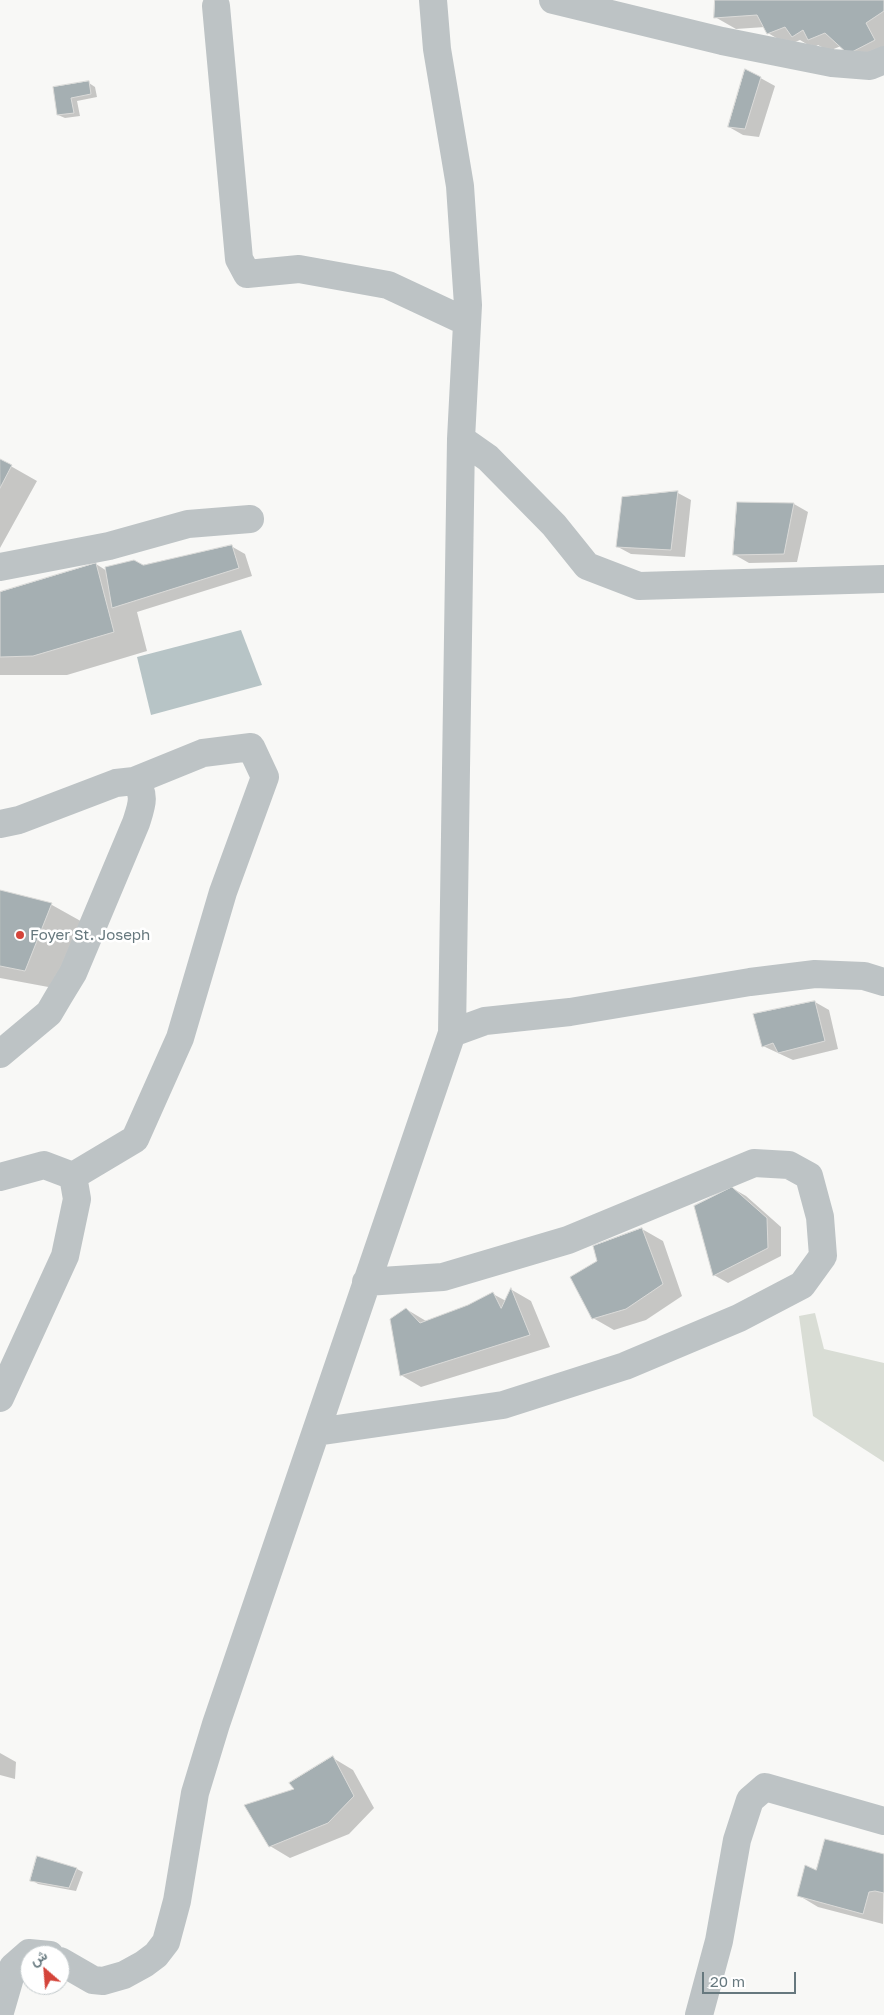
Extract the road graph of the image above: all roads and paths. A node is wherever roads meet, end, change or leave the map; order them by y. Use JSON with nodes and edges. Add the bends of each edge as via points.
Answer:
{"nodes":[{"id":1,"x":433,"y":0,"type":"edge"},
{"id":2,"x":553,"y":0,"type":"edge"},
{"id":3,"x":216,"y":6,"type":"dead end"},
{"id":4,"x":884,"y":60,"type":"edge"},
{"id":5,"x":467,"y":322,"type":"junction"},
{"id":6,"x":461,"y":439,"type":"junction"},
{"id":7,"x":250,"y":519,"type":"dead end"},
{"id":8,"x":0,"y":567,"type":"edge"},
{"id":9,"x":884,"y":579,"type":"edge"},
{"id":10,"x":134,"y":781,"type":"junction"},
{"id":11,"x":0,"y":824,"type":"edge"},
{"id":12,"x":884,"y":982,"type":"edge"},
{"id":13,"x":452,"y":1033,"type":"junction"},
{"id":14,"x":0,"y":1054,"type":"edge"},
{"id":15,"x":73,"y":1176,"type":"junction"},
{"id":16,"x":0,"y":1177,"type":"edge"},
{"id":17,"x":366,"y":1282,"type":"junction"},
{"id":18,"x":0,"y":1398,"type":"edge"},
{"id":19,"x":316,"y":1432,"type":"junction"},
{"id":20,"x":884,"y":1821,"type":"edge"},
{"id":21,"x":20,"y":1961,"type":"edge"},
{"id":22,"x":70,"y":1966,"type":"edge"},
{"id":23,"x":0,"y":2012,"type":"edge"},
{"id":24,"x":699,"y":2015,"type":"edge"}],
"edges":[{"from":1,"to":5,"type":"street","via":[[437,49],[460,186]]},
{"from":2,"to":4,"type":"street","via":[[703,37],[832,63],[870,66]]},
{"from":3,"to":5,"type":"street","via":[[239,258],[247,274],[299,269],[388,285]]},
{"from":5,"to":6,"type":"street"},
{"from":6,"to":9,"type":"street","via":[[488,458],[554,525],[587,566],[638,586]]},
{"from":6,"to":13,"type":"street"},
{"from":7,"to":8,"type":"street","via":[[188,524],[109,546]]},
{"from":10,"to":11,"type":"street","via":[[116,783],[19,820]]},
{"from":10,"to":14,"type":"street","via":[[141,788],[143,800],[136,823],[73,973],[49,1013]]},
{"from":10,"to":15,"type":"street","via":[[203,753],[251,747],[265,777],[223,892],[180,1038],[134,1139]]},
{"from":12,"to":13,"type":"street","via":[[864,976],[815,974],[570,1012],[485,1021]]},
{"from":13,"to":17,"type":"street"},
{"from":15,"to":16,"type":"street","via":[[44,1165]]},
{"from":15,"to":18,"type":"street","via":[[77,1199],[65,1256]]},
{"from":17,"to":19,"type":"street"},
{"from":17,"to":19,"type":"street","via":[[443,1277],[568,1240],[754,1163],[788,1165],[809,1176],[820,1217],[823,1256],[802,1285],[730,1321],[625,1366],[502,1405]]},
{"from":19,"to":22,"type":"street","via":[[195,1793],[177,1901],[166,1942],[156,1955],[124,1976],[94,1980]]},
{"from":20,"to":24,"type":"street","via":[[765,1787],[750,1800],[737,1840],[719,1941]]},
{"from":21,"to":23,"type":"street","via":[[13,1967]]}]}
